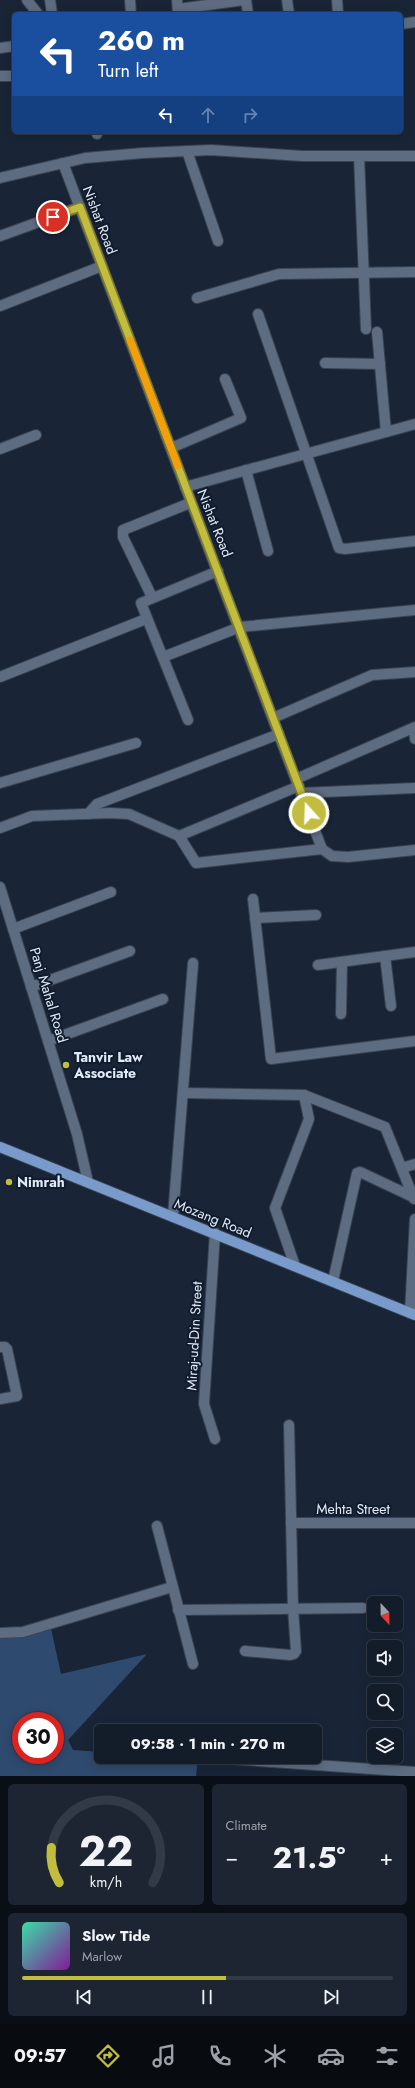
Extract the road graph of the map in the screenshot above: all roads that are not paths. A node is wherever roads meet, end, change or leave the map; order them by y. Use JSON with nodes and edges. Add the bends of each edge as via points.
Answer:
{"nodes":[{"id":1,"x":27,"y":0,"type":"edge"},
{"id":2,"x":50,"y":0,"type":"edge"},
{"id":3,"x":130,"y":0,"type":"edge"},
{"id":4,"x":245,"y":0,"type":"edge"},
{"id":5,"x":287,"y":0,"type":"edge"},
{"id":6,"x":337,"y":0,"type":"edge"},
{"id":7,"x":177,"y":8,"type":"edge"},
{"id":8,"x":36,"y":12,"type":"edge"},
{"id":9,"x":52,"y":12,"type":"edge"},
{"id":10,"x":131,"y":12,"type":"edge"},
{"id":11,"x":248,"y":12,"type":"edge"},
{"id":12,"x":289,"y":12,"type":"edge"},
{"id":13,"x":338,"y":12,"type":"edge"},
{"id":14,"x":415,"y":22,"type":"edge"},
{"id":15,"x":403,"y":24,"type":"edge"},
{"id":16,"x":12,"y":46,"type":"edge"},
{"id":17,"x":0,"y":48,"type":"edge"},
{"id":18,"x":0,"y":76,"type":"edge"},
{"id":19,"x":12,"y":76,"type":"edge"},
{"id":20,"x":187,"y":151,"type":"junction"},
{"id":21,"x":359,"y":156,"type":"junction"},
{"id":22,"x":415,"y":156,"type":"edge"},
{"id":23,"x":63,"y":163,"type":"junction"},
{"id":24,"x":0,"y":178,"type":"edge"},
{"id":25,"x":80,"y":207,"type":"junction"},
{"id":26,"x":0,"y":236,"type":"edge"},
{"id":27,"x":218,"y":241,"type":"dead end"},
{"id":28,"x":102,"y":266,"type":"junction"},
{"id":29,"x":415,"y":272,"type":"edge"},
{"id":30,"x":364,"y":273,"type":"junction"},
{"id":31,"x":197,"y":298,"type":"dead end"},
{"id":32,"x":0,"y":306,"type":"edge"},
{"id":33,"x":258,"y":314,"type":"dead end"},
{"id":34,"x":366,"y":328,"type":"dead end"},
{"id":35,"x":377,"y":332,"type":"dead end"},
{"id":36,"x":325,"y":363,"type":"dead end"},
{"id":37,"x":380,"y":364,"type":"junction"},
{"id":38,"x":225,"y":379,"type":"dead end"},
{"id":39,"x":415,"y":424,"type":"edge"},
{"id":40,"x":386,"y":432,"type":"junction"},
{"id":41,"x":36,"y":435,"type":"dead end"},
{"id":42,"x":0,"y":448,"type":"edge"},
{"id":43,"x":171,"y":448,"type":"junction"},
{"id":44,"x":306,"y":454,"type":"junction"},
{"id":45,"x":246,"y":470,"type":"junction"},
{"id":46,"x":185,"y":487,"type":"junction"},
{"id":47,"x":190,"y":502,"type":"junction"},
{"id":48,"x":415,"y":541,"type":"edge"},
{"id":49,"x":268,"y":551,"type":"dead end"},
{"id":50,"x":218,"y":570,"type":"junction"},
{"id":51,"x":152,"y":597,"type":"junction"},
{"id":52,"x":415,"y":610,"type":"edge"},
{"id":53,"x":146,"y":619,"type":"junction"},
{"id":54,"x":240,"y":627,"type":"junction"},
{"id":55,"x":163,"y":657,"type":"junction"},
{"id":56,"x":415,"y":672,"type":"edge"},
{"id":57,"x":0,"y":678,"type":"edge"},
{"id":58,"x":274,"y":718,"type":"junction"},
{"id":59,"x":188,"y":720,"type":"dead end"},
{"id":60,"x":414,"y":727,"type":"edge"},
{"id":61,"x":279,"y":734,"type":"junction"},
{"id":62,"x":415,"y":739,"type":"edge"},
{"id":63,"x":136,"y":742,"type":"dead end"},
{"id":64,"x":0,"y":784,"type":"edge"},
{"id":65,"x":299,"y":786,"type":"junction"},
{"id":66,"x":415,"y":788,"type":"edge"},
{"id":67,"x":88,"y":814,"type":"junction"},
{"id":68,"x":0,"y":828,"type":"edge"},
{"id":69,"x":179,"y":836,"type":"junction"},
{"id":70,"x":322,"y":849,"type":"junction"},
{"id":71,"x":415,"y":850,"type":"edge"},
{"id":72,"x":0,"y":887,"type":"edge"},
{"id":73,"x":111,"y":892,"type":"dead end"},
{"id":74,"x":253,"y":898,"type":"dead end"},
{"id":75,"x":316,"y":915,"type":"dead end"},
{"id":76,"x":255,"y":918,"type":"junction"},
{"id":77,"x":13,"y":929,"type":"junction"},
{"id":78,"x":130,"y":951,"type":"dead end"},
{"id":79,"x":415,"y":952,"type":"edge"},
{"id":80,"x":385,"y":956,"type":"junction"},
{"id":81,"x":342,"y":962,"type":"junction"},
{"id":82,"x":193,"y":963,"type":"dead end"},
{"id":83,"x":318,"y":965,"type":"dead end"},
{"id":84,"x":31,"y":987,"type":"junction"},
{"id":85,"x":163,"y":1000,"type":"dead end"},
{"id":86,"x":391,"y":1006,"type":"dead end"},
{"id":87,"x":341,"y":1014,"type":"dead end"},
{"id":88,"x":415,"y":1040,"type":"edge"},
{"id":89,"x":48,"y":1042,"type":"junction"},
{"id":90,"x":184,"y":1093,"type":"junction"},
{"id":91,"x":304,"y":1095,"type":"junction"},
{"id":92,"x":0,"y":1147,"type":"edge"},
{"id":93,"x":415,"y":1164,"type":"edge"},
{"id":94,"x":402,"y":1168,"type":"junction"},
{"id":95,"x":88,"y":1182,"type":"junction"},
{"id":96,"x":414,"y":1200,"type":"edge"},
{"id":97,"x":173,"y":1216,"type":"junction"},
{"id":98,"x":415,"y":1219,"type":"edge"},
{"id":99,"x":214,"y":1233,"type":"junction"},
{"id":100,"x":295,"y":1266,"type":"junction"},
{"id":101,"x":333,"y":1281,"type":"junction"},
{"id":102,"x":413,"y":1314,"type":"edge"},
{"id":103,"x":0,"y":1348,"type":"edge"},
{"id":104,"x":0,"y":1399,"type":"edge"},
{"id":105,"x":289,"y":1425,"type":"dead end"},
{"id":106,"x":215,"y":1440,"type":"dead end"},
{"id":107,"x":291,"y":1523,"type":"junction"},
{"id":108,"x":415,"y":1523,"type":"edge"},
{"id":109,"x":157,"y":1526,"type":"dead end"},
{"id":110,"x":172,"y":1587,"type":"junction"},
{"id":111,"x":293,"y":1608,"type":"junction"},
{"id":112,"x":363,"y":1608,"type":"dead end"},
{"id":113,"x":178,"y":1610,"type":"junction"},
{"id":114,"x":0,"y":1633,"type":"edge"},
{"id":115,"x":245,"y":1651,"type":"dead end"},
{"id":116,"x":193,"y":1664,"type":"dead end"},
{"id":117,"x":301,"y":1764,"type":"edge"},
{"id":118,"x":415,"y":1772,"type":"edge"}],
"edges":[{"from":1,"to":8,"type":"street"},
{"from":2,"to":9,"type":"street"},
{"from":3,"to":10,"type":"street"},
{"from":4,"to":7,"type":"street"},
{"from":4,"to":11,"type":"street"},
{"from":5,"to":12,"type":"street"},
{"from":6,"to":13,"type":"street"},
{"from":14,"to":15,"type":"street"},
{"from":16,"to":17,"type":"street"},
{"from":18,"to":19,"type":"street"},
{"from":20,"to":21,"type":"street"},
{"from":20,"to":23,"type":"street","via":[[85,158]]},
{"from":20,"to":27,"type":"street"},
{"from":21,"to":22,"type":"street"},
{"from":21,"to":30,"type":"street"},
{"from":23,"to":24,"type":"street"},
{"from":23,"to":25,"type":"street","name":"Nishat Road"},
{"from":25,"to":26,"type":"street"},
{"from":25,"to":28,"type":"street","name":"Nishat Road"},
{"from":28,"to":32,"type":"street"},
{"from":28,"to":43,"type":"street","name":"Nishat Road"},
{"from":29,"to":30,"type":"street"},
{"from":30,"to":31,"type":"street","via":[[279,274]]},
{"from":30,"to":34,"type":"street"},
{"from":33,"to":44,"type":"street"},
{"from":35,"to":37,"type":"street"},
{"from":36,"to":37,"type":"street"},
{"from":37,"to":40,"type":"street"},
{"from":38,"to":43,"type":"street","via":[[241,418]]},
{"from":39,"to":40,"type":"street"},
{"from":40,"to":44,"type":"street"},
{"from":41,"to":42,"type":"street"},
{"from":43,"to":46,"type":"street","name":"Nishat Road"},
{"from":44,"to":45,"type":"street"},
{"from":44,"to":48,"type":"street","via":[[339,548]]},
{"from":45,"to":46,"type":"street"},
{"from":45,"to":49,"type":"street"},
{"from":46,"to":47,"type":"street","name":"Nishat Road"},
{"from":47,"to":50,"type":"street","name":"Nishat Road"},
{"from":47,"to":51,"type":"street","via":[[124,530],[123,537]]},
{"from":50,"to":51,"type":"street"},
{"from":50,"to":54,"type":"street","name":"Nishat Road"},
{"from":51,"to":53,"type":"street","via":[[141,602]]},
{"from":52,"to":54,"type":"street"},
{"from":53,"to":55,"type":"street"},
{"from":53,"to":57,"type":"street"},
{"from":54,"to":55,"type":"street"},
{"from":54,"to":58,"type":"street","name":"Nishat Road"},
{"from":55,"to":59,"type":"street"},
{"from":56,"to":58,"type":"street","via":[[372,675]]},
{"from":58,"to":61,"type":"street","name":"Nishat Road"},
{"from":60,"to":62,"type":"street"},
{"from":60,"to":65,"type":"street"},
{"from":61,"to":65,"type":"street","name":"Nishat Road"},
{"from":61,"to":67,"type":"street","via":[[97,804]]},
{"from":63,"to":64,"type":"street"},
{"from":65,"to":66,"type":"street"},
{"from":65,"to":69,"type":"street"},
{"from":65,"to":70,"type":"street","name":"Nishat Road"},
{"from":67,"to":68,"type":"street","via":[[32,816]]},
{"from":67,"to":69,"type":"street","via":[[129,814]]},
{"from":69,"to":70,"type":"street","via":[[196,863]]},
{"from":70,"to":71,"type":"street","via":[[332,856],[348,857]]},
{"from":72,"to":77,"type":"street","name":"Panj Mahal Road"},
{"from":73,"to":77,"type":"street"},
{"from":74,"to":76,"type":"street"},
{"from":75,"to":76,"type":"street"},
{"from":76,"to":88,"type":"street","via":[[271,1059]]},
{"from":77,"to":84,"type":"street","name":"Panj Mahal Road"},
{"from":78,"to":84,"type":"street"},
{"from":79,"to":80,"type":"street"},
{"from":80,"to":81,"type":"street"},
{"from":80,"to":86,"type":"street"},
{"from":81,"to":83,"type":"street"},
{"from":81,"to":87,"type":"street"},
{"from":82,"to":90,"type":"street"},
{"from":84,"to":89,"type":"street","name":"Panj Mahal Road"},
{"from":85,"to":89,"type":"street"},
{"from":89,"to":95,"type":"street","name":"Panj Mahal Road","via":[[77,1134]]},
{"from":90,"to":91,"type":"street"},
{"from":90,"to":97,"type":"street"},
{"from":91,"to":94,"type":"street","via":[[385,1127]]},
{"from":91,"to":100,"type":"street","via":[[309,1118],[275,1208]]},
{"from":92,"to":95,"type":"main road","name":"Mozang Road"},
{"from":93,"to":94,"type":"street"},
{"from":94,"to":96,"type":"street"},
{"from":95,"to":97,"type":"main road","name":"Mozang Road"},
{"from":96,"to":101,"type":"street","via":[[358,1173]]},
{"from":97,"to":99,"type":"main road","name":"Mozang Road"},
{"from":98,"to":102,"type":"street"},
{"from":99,"to":100,"type":"main road","name":"Mozang Road"},
{"from":99,"to":106,"type":"street","name":"Miraj-ud-Din Street","via":[[204,1404]]},
{"from":100,"to":101,"type":"main road","name":"Mozang Road"},
{"from":101,"to":102,"type":"main road","name":"Mozang Road"},
{"from":103,"to":104,"type":"street","via":[[7,1349],[17,1396]]},
{"from":105,"to":107,"type":"street"},
{"from":107,"to":108,"type":"street","name":"Mehta Street"},
{"from":107,"to":111,"type":"street"},
{"from":109,"to":110,"type":"street"},
{"from":110,"to":113,"type":"street"},
{"from":110,"to":114,"type":"street","via":[[23,1632]]},
{"from":111,"to":112,"type":"street"},
{"from":111,"to":113,"type":"street"},
{"from":111,"to":115,"type":"street","via":[[296,1651],[294,1654]]},
{"from":113,"to":116,"type":"street"},
{"from":117,"to":118,"type":"street"}]}
